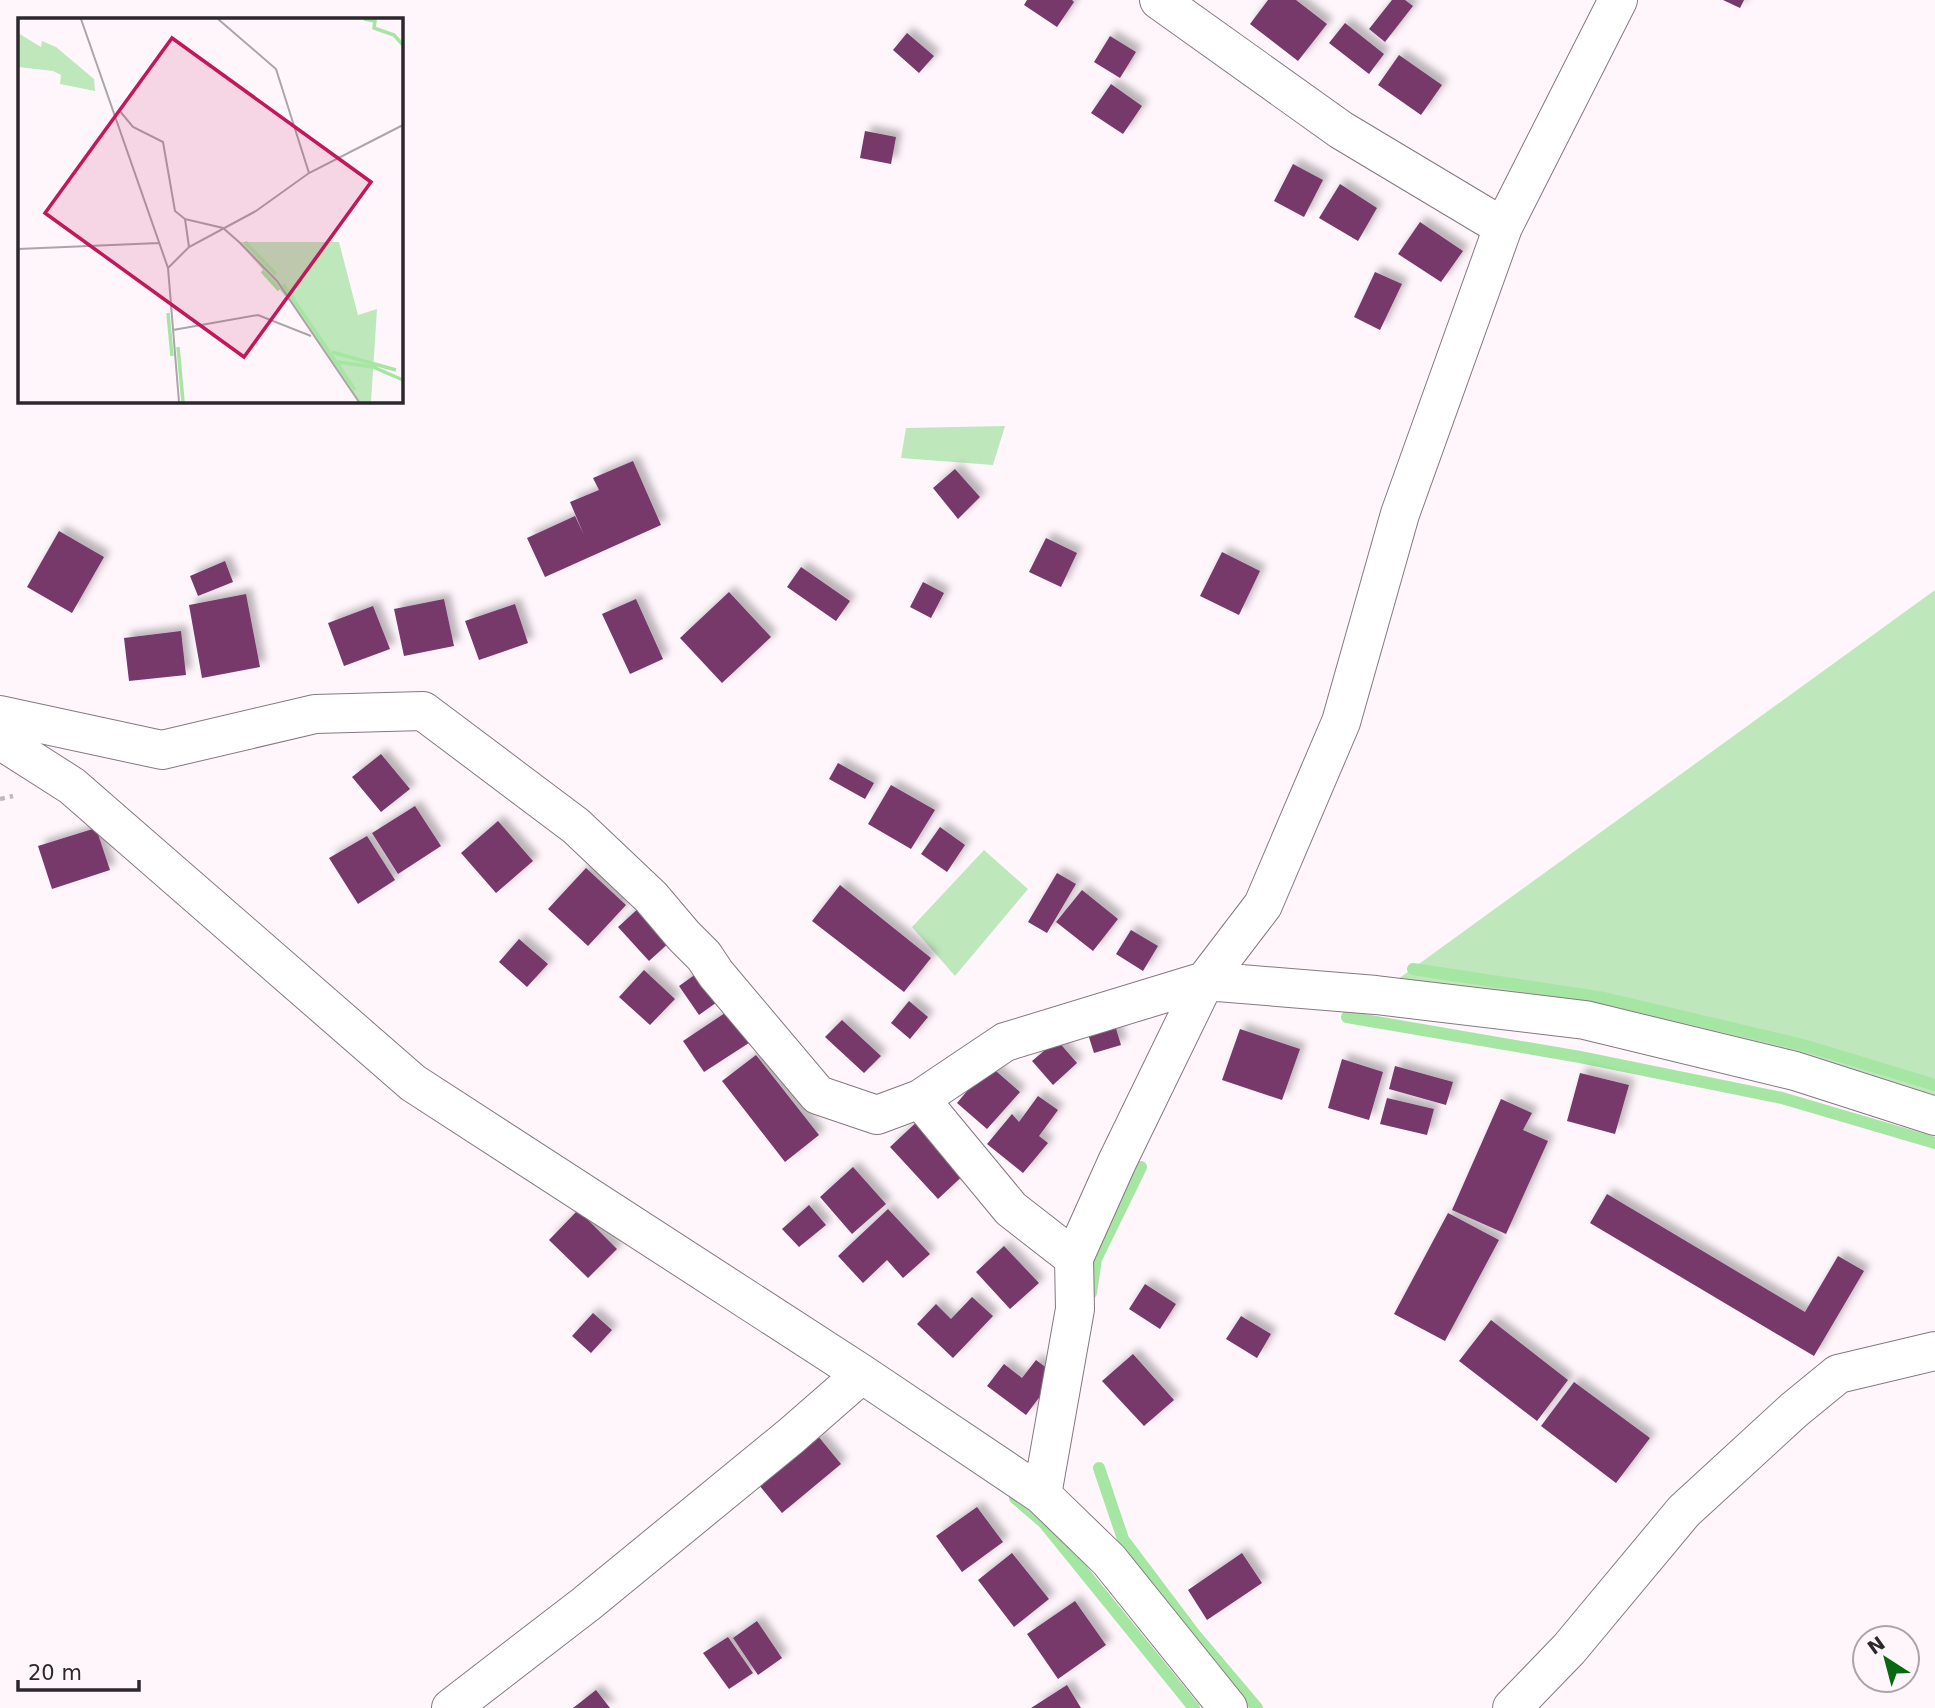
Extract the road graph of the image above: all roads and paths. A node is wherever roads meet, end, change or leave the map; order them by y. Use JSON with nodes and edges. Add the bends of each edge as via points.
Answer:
{"nodes":[{"id":1,"x":1159,"y":0,"type":"edge"},
{"id":2,"x":1618,"y":0,"type":"edge"},
{"id":3,"x":1503,"y":228,"type":"junction"},
{"id":4,"x":0,"y":715,"type":"edge"},
{"id":5,"x":0,"y":740,"type":"edge"},
{"id":6,"x":1205,"y":981,"type":"junction"},
{"id":7,"x":920,"y":1099,"type":"junction"},
{"id":8,"x":1935,"y":1116,"type":"edge"},
{"id":9,"x":1074,"y":1258,"type":"junction"},
{"id":10,"x":1935,"y":1351,"type":"edge"},
{"id":11,"x":862,"y":1374,"type":"junction"},
{"id":12,"x":1042,"y":1495,"type":"junction"},
{"id":13,"x":452,"y":1708,"type":"edge"},
{"id":14,"x":1228,"y":1708,"type":"edge"},
{"id":15,"x":1512,"y":1708,"type":"edge"}],
"edges":[{"from":1,"to":3,"type":"street","via":[[1341,130]]},
{"from":2,"to":3,"type":"street"},
{"from":3,"to":6,"type":"street","via":[[1400,514],[1341,722],[1263,905]]},
{"from":4,"to":7,"type":"street","via":[[162,750],[316,714],[424,711],[576,827],[651,897],[818,1095],[877,1115]]},
{"from":5,"to":11,"type":"street","via":[[72,786],[413,1083]]},
{"from":6,"to":7,"type":"street","via":[[1005,1042]]},
{"from":6,"to":8,"type":"street","via":[[1376,995],[1585,1020],[1795,1071]]},
{"from":6,"to":9,"type":"street"},
{"from":7,"to":9,"type":"street","via":[[1011,1209]]},
{"from":9,"to":12,"type":"street","via":[[1075,1309]]},
{"from":10,"to":15,"type":"street","via":[[1838,1374],[1794,1410],[1684,1511],[1570,1649]]},
{"from":11,"to":12,"type":"street"},
{"from":11,"to":13,"type":"street","via":[[576,1612]]},
{"from":12,"to":14,"type":"street","via":[[1109,1560]]}]}
